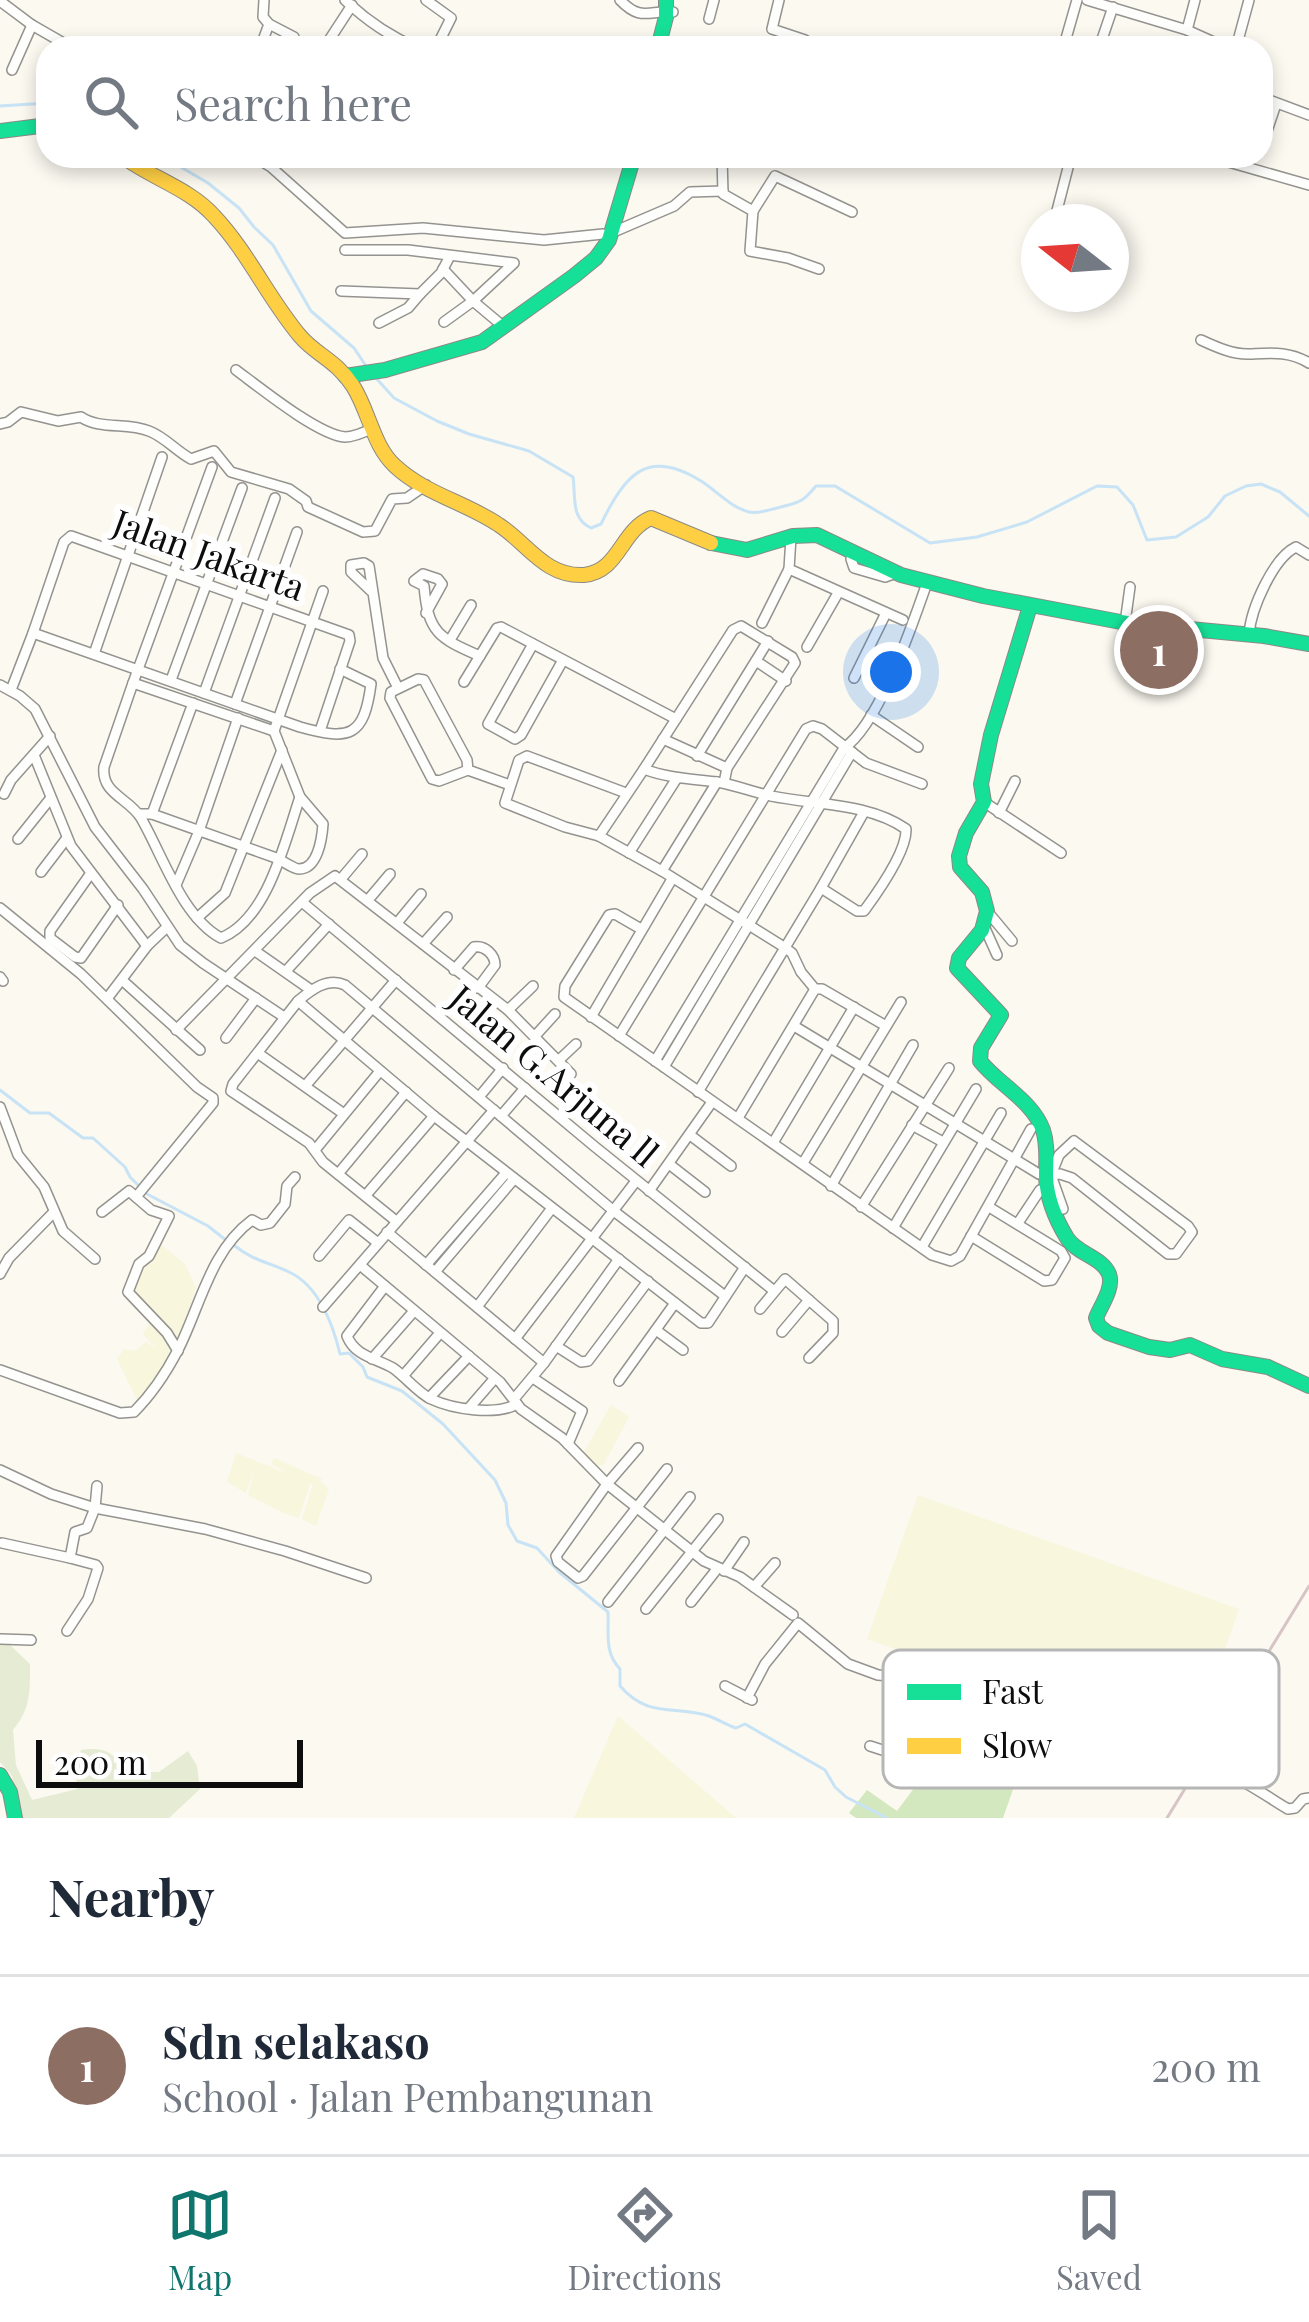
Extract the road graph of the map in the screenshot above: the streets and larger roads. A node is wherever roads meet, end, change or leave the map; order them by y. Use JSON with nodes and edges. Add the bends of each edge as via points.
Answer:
{"nodes":[{"id":1,"x":264,"y":0,"type":"edge"},
{"id":2,"x":426,"y":0,"type":"edge"},
{"id":3,"x":620,"y":0,"type":"edge"},
{"id":4,"x":714,"y":0,"type":"edge"},
{"id":5,"x":779,"y":0,"type":"edge"},
{"id":6,"x":1077,"y":0,"type":"edge"},
{"id":7,"x":1087,"y":0,"type":"edge"},
{"id":8,"x":1195,"y":0,"type":"edge"},
{"id":9,"x":1249,"y":0,"type":"edge"},
{"id":10,"x":0,"y":1,"type":"edge"},
{"id":11,"x":349,"y":3,"type":"edge"},
{"id":12,"x":670,"y":6,"type":"edge"},
{"id":13,"x":1113,"y":7,"type":"junction"},
{"id":14,"x":709,"y":19,"type":"dead end"},
{"id":15,"x":269,"y":24,"type":"junction"},
{"id":16,"x":32,"y":25,"type":"junction"},
{"id":17,"x":1187,"y":30,"type":"junction"},
{"id":18,"x":51,"y":36,"type":"edge"},
{"id":19,"x":264,"y":36,"type":"edge"},
{"id":20,"x":292,"y":36,"type":"edge"},
{"id":21,"x":331,"y":36,"type":"edge"},
{"id":22,"x":391,"y":36,"type":"edge"},
{"id":23,"x":442,"y":36,"type":"edge"},
{"id":24,"x":664,"y":36,"type":"edge"},
{"id":25,"x":793,"y":36,"type":"edge"},
{"id":26,"x":1068,"y":36,"type":"edge"},
{"id":27,"x":1103,"y":36,"type":"edge"},
{"id":28,"x":1200,"y":36,"type":"edge"},
{"id":29,"x":1239,"y":36,"type":"edge"},
{"id":30,"x":13,"y":70,"type":"dead end"},
{"id":31,"x":1273,"y":103,"type":"edge"},
{"id":32,"x":1276,"y":104,"type":"junction"},
{"id":33,"x":1273,"y":113,"type":"edge"},
{"id":34,"x":1309,"y":115,"type":"edge"},
{"id":35,"x":36,"y":126,"type":"edge"},
{"id":36,"x":0,"y":131,"type":"edge"},
{"id":37,"x":143,"y":168,"type":"edge"},
{"id":38,"x":272,"y":168,"type":"edge"},
{"id":39,"x":626,"y":168,"type":"edge"},
{"id":40,"x":722,"y":168,"type":"edge"},
{"id":41,"x":1068,"y":168,"type":"edge"},
{"id":42,"x":1254,"y":168,"type":"edge"},
{"id":43,"x":1309,"y":184,"type":"edge"},
{"id":44,"x":723,"y":191,"type":"junction"},
{"id":45,"x":1059,"y":204,"type":"edge"},
{"id":46,"x":753,"y":212,"type":"junction"},
{"id":47,"x":852,"y":212,"type":"dead end"},
{"id":48,"x":607,"y":233,"type":"junction"},
{"id":49,"x":345,"y":250,"type":"dead end"},
{"id":50,"x":450,"y":256,"type":"junction"},
{"id":51,"x":443,"y":268,"type":"junction"},
{"id":52,"x":819,"y":269,"type":"dead end"},
{"id":53,"x":341,"y":291,"type":"dead end"},
{"id":54,"x":420,"y":294,"type":"junction"},
{"id":55,"x":473,"y":301,"type":"junction"},
{"id":56,"x":444,"y":322,"type":"dead end"},
{"id":57,"x":379,"y":323,"type":"dead end"},
{"id":58,"x":501,"y":324,"type":"junction"},
{"id":59,"x":1202,"y":340,"type":"dead end"},
{"id":60,"x":1309,"y":363,"type":"edge"},
{"id":61,"x":236,"y":370,"type":"dead end"},
{"id":62,"x":357,"y":371,"type":"junction"},
{"id":63,"x":0,"y":424,"type":"edge"},
{"id":64,"x":373,"y":428,"type":"junction"},
{"id":65,"x":162,"y":457,"type":"dead end"},
{"id":66,"x":212,"y":467,"type":"dead end"},
{"id":67,"x":426,"y":485,"type":"junction"},
{"id":68,"x":242,"y":488,"type":"dead end"},
{"id":69,"x":274,"y":498,"type":"dead end"},
{"id":70,"x":297,"y":532,"type":"dead end"},
{"id":71,"x":791,"y":536,"type":"junction"},
{"id":72,"x":129,"y":555,"type":"junction"},
{"id":73,"x":1309,"y":555,"type":"edge"},
{"id":74,"x":789,"y":569,"type":"junction"},
{"id":75,"x":174,"y":572,"type":"junction"},
{"id":76,"x":206,"y":582,"type":"junction"},
{"id":77,"x":927,"y":583,"type":"junction"},
{"id":78,"x":1130,"y":587,"type":"dead end"},
{"id":79,"x":323,"y":591,"type":"dead end"},
{"id":80,"x":371,"y":592,"type":"dead end"},
{"id":81,"x":838,"y":593,"type":"junction"},
{"id":82,"x":239,"y":595,"type":"junction"},
{"id":83,"x":271,"y":605,"type":"junction"},
{"id":84,"x":471,"y":605,"type":"dead end"},
{"id":85,"x":1030,"y":605,"type":"junction"},
{"id":86,"x":426,"y":613,"type":"dead end"},
{"id":87,"x":886,"y":613,"type":"junction"},
{"id":88,"x":312,"y":620,"type":"junction"},
{"id":89,"x":904,"y":620,"type":"dead end"},
{"id":90,"x":762,"y":622,"type":"dead end"},
{"id":91,"x":1125,"y":622,"type":"junction"},
{"id":92,"x":33,"y":633,"type":"junction"},
{"id":93,"x":1249,"y":634,"type":"junction"},
{"id":94,"x":450,"y":640,"type":"junction"},
{"id":95,"x":768,"y":641,"type":"junction"},
{"id":96,"x":533,"y":644,"type":"junction"},
{"id":97,"x":1309,"y":644,"type":"edge"},
{"id":98,"x":807,"y":647,"type":"dead end"},
{"id":99,"x":94,"y":654,"type":"junction"},
{"id":100,"x":480,"y":656,"type":"junction"},
{"id":101,"x":563,"y":660,"type":"junction"},
{"id":102,"x":756,"y":661,"type":"junction"},
{"id":103,"x":138,"y":668,"type":"junction"},
{"id":104,"x":340,"y":669,"type":"junction"},
{"id":105,"x":854,"y":678,"type":"dead end"},
{"id":106,"x":171,"y":680,"type":"junction"},
{"id":107,"x":786,"y":681,"type":"junction"},
{"id":108,"x":464,"y":682,"type":"dead end"},
{"id":109,"x":133,"y":683,"type":"junction"},
{"id":110,"x":5,"y":687,"type":"edge"},
{"id":111,"x":398,"y":688,"type":"junction"},
{"id":112,"x":204,"y":693,"type":"junction"},
{"id":113,"x":193,"y":703,"type":"junction"},
{"id":114,"x":236,"y":704,"type":"junction"},
{"id":115,"x":871,"y":715,"type":"junction"},
{"id":116,"x":238,"y":718,"type":"junction"},
{"id":117,"x":278,"y":719,"type":"junction"},
{"id":118,"x":676,"y":719,"type":"junction"},
{"id":119,"x":274,"y":731,"type":"junction"},
{"id":120,"x":320,"y":731,"type":"junction"},
{"id":121,"x":50,"y":736,"type":"junction"},
{"id":122,"x":664,"y":739,"type":"junction"},
{"id":123,"x":918,"y":746,"type":"dead end"},
{"id":124,"x":850,"y":748,"type":"junction"},
{"id":125,"x":282,"y":750,"type":"junction"},
{"id":126,"x":34,"y":755,"type":"junction"},
{"id":127,"x":697,"y":756,"type":"junction"},
{"id":128,"x":647,"y":763,"type":"junction"},
{"id":129,"x":468,"y":770,"type":"junction"},
{"id":130,"x":724,"y":777,"type":"junction"},
{"id":131,"x":676,"y":778,"type":"junction"},
{"id":132,"x":1015,"y":782,"type":"dead end"},
{"id":133,"x":922,"y":784,"type":"dead end"},
{"id":134,"x":510,"y":785,"type":"junction"},
{"id":135,"x":626,"y":793,"type":"junction"},
{"id":136,"x":4,"y":794,"type":"dead end"},
{"id":137,"x":767,"y":795,"type":"junction"},
{"id":138,"x":299,"y":796,"type":"junction"},
{"id":139,"x":50,"y":799,"type":"junction"},
{"id":140,"x":817,"y":802,"type":"junction"},
{"id":141,"x":984,"y":802,"type":"junction"},
{"id":142,"x":864,"y":812,"type":"junction"},
{"id":143,"x":999,"y":813,"type":"junction"},
{"id":144,"x":139,"y":814,"type":"junction"},
{"id":145,"x":152,"y":814,"type":"junction"},
{"id":146,"x":199,"y":831,"type":"junction"},
{"id":147,"x":599,"y":836,"type":"junction"},
{"id":148,"x":67,"y":838,"type":"junction"},
{"id":149,"x":18,"y":839,"type":"dead end"},
{"id":150,"x":244,"y":848,"type":"junction"},
{"id":151,"x":629,"y":853,"type":"junction"},
{"id":152,"x":1060,"y":853,"type":"dead end"},
{"id":153,"x":362,"y":854,"type":"dead end"},
{"id":154,"x":279,"y":860,"type":"junction"},
{"id":155,"x":41,"y":872,"type":"dead end"},
{"id":156,"x":91,"y":873,"type":"junction"},
{"id":157,"x":390,"y":874,"type":"dead end"},
{"id":158,"x":667,"y":875,"type":"junction"},
{"id":159,"x":341,"y":879,"type":"junction"},
{"id":160,"x":176,"y":884,"type":"junction"},
{"id":161,"x":821,"y":888,"type":"junction"},
{"id":162,"x":421,"y":894,"type":"dead end"},
{"id":163,"x":703,"y":899,"type":"junction"},
{"id":164,"x":368,"y":900,"type":"junction"},
{"id":165,"x":302,"y":902,"type":"junction"},
{"id":166,"x":118,"y":905,"type":"junction"},
{"id":167,"x":2,"y":913,"type":"edge"},
{"id":168,"x":447,"y":917,"type":"dead end"},
{"id":169,"x":197,"y":918,"type":"junction"},
{"id":170,"x":986,"y":919,"type":"junction"},
{"id":171,"x":397,"y":923,"type":"junction"},
{"id":172,"x":744,"y":923,"type":"junction"},
{"id":173,"x":329,"y":924,"type":"junction"},
{"id":174,"x":167,"y":927,"type":"junction"},
{"id":175,"x":641,"y":929,"type":"junction"},
{"id":176,"x":1012,"y":940,"type":"dead end"},
{"id":177,"x":423,"y":944,"type":"junction"},
{"id":178,"x":147,"y":946,"type":"junction"},
{"id":179,"x":784,"y":947,"type":"junction"},
{"id":180,"x":255,"y":952,"type":"junction"},
{"id":181,"x":997,"y":956,"type":"dead end"},
{"id":182,"x":776,"y":962,"type":"junction"},
{"id":183,"x":454,"y":970,"type":"junction"},
{"id":184,"x":286,"y":971,"type":"junction"},
{"id":185,"x":801,"y":972,"type":"junction"},
{"id":186,"x":229,"y":979,"type":"junction"},
{"id":187,"x":122,"y":980,"type":"junction"},
{"id":188,"x":396,"y":980,"type":"junction"},
{"id":189,"x":533,"y":986,"type":"dead end"},
{"id":190,"x":478,"y":988,"type":"junction"},
{"id":191,"x":815,"y":989,"type":"junction"},
{"id":192,"x":311,"y":990,"type":"junction"},
{"id":193,"x":109,"y":996,"type":"dead end"},
{"id":194,"x":256,"y":998,"type":"junction"},
{"id":195,"x":298,"y":1001,"type":"junction"},
{"id":196,"x":901,"y":1002,"type":"dead end"},
{"id":197,"x":372,"y":1007,"type":"junction"},
{"id":198,"x":854,"y":1007,"type":"junction"},
{"id":199,"x":508,"y":1010,"type":"junction"},
{"id":200,"x":555,"y":1014,"type":"dead end"},
{"id":201,"x":284,"y":1017,"type":"junction"},
{"id":202,"x":591,"y":1017,"type":"junction"},
{"id":203,"x":794,"y":1026,"type":"junction"},
{"id":204,"x":886,"y":1026,"type":"junction"},
{"id":205,"x":176,"y":1030,"type":"junction"},
{"id":206,"x":535,"y":1036,"type":"junction"},
{"id":207,"x":619,"y":1036,"type":"junction"},
{"id":208,"x":226,"y":1038,"type":"dead end"},
{"id":209,"x":344,"y":1041,"type":"junction"},
{"id":210,"x":576,"y":1043,"type":"dead end"},
{"id":211,"x":913,"y":1046,"type":"dead end"},
{"id":212,"x":831,"y":1048,"type":"junction"},
{"id":213,"x":200,"y":1051,"type":"dead end"},
{"id":214,"x":259,"y":1054,"type":"junction"},
{"id":215,"x":559,"y":1060,"type":"junction"},
{"id":216,"x":659,"y":1064,"type":"junction"},
{"id":217,"x":862,"y":1067,"type":"junction"},
{"id":218,"x":949,"y":1068,"type":"dead end"},
{"id":219,"x":502,"y":1069,"type":"junction"},
{"id":220,"x":380,"y":1071,"type":"junction"},
{"id":221,"x":571,"y":1074,"type":"dead end"},
{"id":222,"x":306,"y":1085,"type":"junction"},
{"id":223,"x":891,"y":1085,"type":"junction"},
{"id":224,"x":525,"y":1088,"type":"junction"},
{"id":225,"x":976,"y":1089,"type":"dead end"},
{"id":226,"x":406,"y":1092,"type":"junction"},
{"id":227,"x":698,"y":1092,"type":"junction"},
{"id":228,"x":479,"y":1097,"type":"junction"},
{"id":229,"x":712,"y":1102,"type":"junction"},
{"id":230,"x":925,"y":1105,"type":"junction"},
{"id":231,"x":0,"y":1107,"type":"edge"},
{"id":232,"x":497,"y":1113,"type":"junction"},
{"id":233,"x":1001,"y":1113,"type":"dead end"},
{"id":234,"x":344,"y":1114,"type":"junction"},
{"id":235,"x":434,"y":1116,"type":"junction"},
{"id":236,"x":739,"y":1118,"type":"junction"},
{"id":237,"x":955,"y":1123,"type":"junction"},
{"id":238,"x":912,"y":1125,"type":"junction"},
{"id":239,"x":1031,"y":1129,"type":"dead end"},
{"id":240,"x":691,"y":1135,"type":"junction"},
{"id":241,"x":466,"y":1141,"type":"junction"},
{"id":242,"x":985,"y":1141,"type":"junction"},
{"id":243,"x":943,"y":1142,"type":"junction"},
{"id":244,"x":773,"y":1143,"type":"junction"},
{"id":245,"x":315,"y":1150,"type":"junction"},
{"id":246,"x":1015,"y":1160,"type":"junction"},
{"id":247,"x":803,"y":1163,"type":"junction"},
{"id":248,"x":669,"y":1164,"type":"junction"},
{"id":249,"x":731,"y":1166,"type":"dead end"},
{"id":250,"x":338,"y":1174,"type":"junction"},
{"id":251,"x":510,"y":1176,"type":"junction"},
{"id":252,"x":295,"y":1177,"type":"dead end"},
{"id":253,"x":1044,"y":1178,"type":"junction"},
{"id":254,"x":636,"y":1181,"type":"junction"},
{"id":255,"x":831,"y":1186,"type":"junction"},
{"id":256,"x":649,"y":1191,"type":"junction"},
{"id":257,"x":705,"y":1192,"type":"dead end"},
{"id":258,"x":366,"y":1196,"type":"junction"},
{"id":259,"x":136,"y":1197,"type":"junction"},
{"id":260,"x":861,"y":1207,"type":"junction"},
{"id":261,"x":989,"y":1207,"type":"junction"},
{"id":262,"x":552,"y":1208,"type":"junction"},
{"id":263,"x":1063,"y":1209,"type":"dead end"},
{"id":264,"x":54,"y":1212,"type":"junction"},
{"id":265,"x":102,"y":1212,"type":"dead end"},
{"id":266,"x":615,"y":1212,"type":"junction"},
{"id":267,"x":396,"y":1221,"type":"junction"},
{"id":268,"x":1018,"y":1223,"type":"junction"},
{"id":269,"x":892,"y":1228,"type":"junction"},
{"id":270,"x":387,"y":1232,"type":"junction"},
{"id":271,"x":971,"y":1237,"type":"junction"},
{"id":272,"x":593,"y":1240,"type":"junction"},
{"id":273,"x":379,"y":1243,"type":"junction"},
{"id":274,"x":922,"y":1247,"type":"junction"},
{"id":275,"x":319,"y":1256,"type":"dead end"},
{"id":276,"x":95,"y":1258,"type":"dead end"},
{"id":277,"x":619,"y":1259,"type":"junction"},
{"id":278,"x":360,"y":1265,"type":"junction"},
{"id":279,"x":745,"y":1267,"type":"junction"},
{"id":280,"x":431,"y":1269,"type":"junction"},
{"id":281,"x":0,"y":1274,"type":"edge"},
{"id":282,"x":648,"y":1281,"type":"junction"},
{"id":283,"x":385,"y":1286,"type":"junction"},
{"id":284,"x":773,"y":1290,"type":"junction"},
{"id":285,"x":725,"y":1296,"type":"junction"},
{"id":286,"x":809,"y":1300,"type":"junction"},
{"id":287,"x":675,"y":1303,"type":"junction"},
{"id":288,"x":323,"y":1306,"type":"dead end"},
{"id":289,"x":477,"y":1307,"type":"junction"},
{"id":290,"x":760,"y":1310,"type":"dead end"},
{"id":291,"x":414,"y":1311,"type":"junction"},
{"id":292,"x":656,"y":1330,"type":"junction"},
{"id":293,"x":782,"y":1332,"type":"dead end"},
{"id":294,"x":440,"y":1333,"type":"junction"},
{"id":295,"x":515,"y":1339,"type":"junction"},
{"id":296,"x":556,"y":1346,"type":"junction"},
{"id":297,"x":682,"y":1350,"type":"dead end"},
{"id":298,"x":178,"y":1351,"type":"junction"},
{"id":299,"x":469,"y":1356,"type":"junction"},
{"id":300,"x":809,"y":1358,"type":"dead end"},
{"id":301,"x":373,"y":1359,"type":"junction"},
{"id":302,"x":544,"y":1364,"type":"junction"},
{"id":303,"x":0,"y":1370,"type":"edge"},
{"id":304,"x":403,"y":1376,"type":"junction"},
{"id":305,"x":495,"y":1378,"type":"junction"},
{"id":306,"x":532,"y":1378,"type":"junction"},
{"id":307,"x":619,"y":1381,"type":"dead end"},
{"id":308,"x":1309,"y":1386,"type":"edge"},
{"id":309,"x":429,"y":1398,"type":"junction"},
{"id":310,"x":515,"y":1402,"type":"junction"},
{"id":311,"x":469,"y":1408,"type":"junction"},
{"id":312,"x":568,"y":1444,"type":"junction"},
{"id":313,"x":638,"y":1448,"type":"dead end"},
{"id":314,"x":667,"y":1469,"type":"dead end"},
{"id":315,"x":0,"y":1470,"type":"edge"},
{"id":316,"x":607,"y":1484,"type":"junction"},
{"id":317,"x":97,"y":1486,"type":"dead end"},
{"id":318,"x":690,"y":1497,"type":"dead end"},
{"id":319,"x":637,"y":1507,"type":"junction"},
{"id":320,"x":94,"y":1508,"type":"junction"},
{"id":321,"x":718,"y":1519,"type":"dead end"},
{"id":322,"x":665,"y":1528,"type":"junction"},
{"id":323,"x":744,"y":1542,"type":"dead end"},
{"id":324,"x":1,"y":1543,"type":"edge"},
{"id":325,"x":692,"y":1552,"type":"junction"},
{"id":326,"x":1,"y":1557,"type":"edge"},
{"id":327,"x":70,"y":1558,"type":"junction"},
{"id":328,"x":775,"y":1563,"type":"dead end"},
{"id":329,"x":720,"y":1570,"type":"junction"},
{"id":330,"x":366,"y":1578,"type":"dead end"},
{"id":331,"x":754,"y":1587,"type":"junction"},
{"id":332,"x":608,"y":1602,"type":"dead end"},
{"id":333,"x":691,"y":1603,"type":"dead end"},
{"id":334,"x":646,"y":1609,"type":"dead end"},
{"id":335,"x":795,"y":1619,"type":"junction"},
{"id":336,"x":67,"y":1631,"type":"dead end"},
{"id":337,"x":0,"y":1639,"type":"edge"},
{"id":338,"x":32,"y":1640,"type":"dead end"},
{"id":339,"x":883,"y":1675,"type":"edge"},
{"id":340,"x":725,"y":1686,"type":"dead end"},
{"id":341,"x":870,"y":1746,"type":"dead end"},
{"id":342,"x":883,"y":1750,"type":"edge"},
{"id":343,"x":0,"y":1775,"type":"edge"},
{"id":344,"x":1250,"y":1788,"type":"edge"},
{"id":345,"x":1309,"y":1798,"type":"edge"},
{"id":346,"x":15,"y":1818,"type":"edge"}],
"edges":[{"from":1,"to":15,"type":"street"},
{"from":2,"to":23,"type":"street","via":[[451,18]]},
{"from":3,"to":12,"type":"street","via":[[645,15]]},
{"from":4,"to":14,"type":"street"},
{"from":5,"to":25,"type":"street","via":[[772,29]]},
{"from":6,"to":26,"type":"street"},
{"from":7,"to":13,"type":"street"},
{"from":8,"to":17,"type":"street"},
{"from":9,"to":29,"type":"street"},
{"from":10,"to":16,"type":"street"},
{"from":11,"to":21,"type":"street"},
{"from":11,"to":22,"type":"street"},
{"from":12,"to":24,"type":"street"},
{"from":13,"to":17,"type":"street"},
{"from":13,"to":27,"type":"street"},
{"from":15,"to":19,"type":"street"},
{"from":15,"to":20,"type":"street"},
{"from":16,"to":18,"type":"street"},
{"from":16,"to":30,"type":"street"},
{"from":17,"to":28,"type":"street"},
{"from":31,"to":32,"type":"street"},
{"from":32,"to":33,"type":"street"},
{"from":32,"to":34,"type":"street"},
{"from":35,"to":36,"type":"street"},
{"from":37,"to":62,"type":"street","via":[[211,212],[300,336]]},
{"from":38,"to":48,"type":"street","via":[[345,233],[423,228],[544,240]]},
{"from":39,"to":48,"type":"street"},
{"from":40,"to":44,"type":"street"},
{"from":41,"to":45,"type":"street"},
{"from":42,"to":43,"type":"street"},
{"from":44,"to":46,"type":"street"},
{"from":44,"to":48,"type":"street","via":[[690,192]]},
{"from":46,"to":47,"type":"street","via":[[775,176]]},
{"from":46,"to":52,"type":"street","via":[[751,252]]},
{"from":48,"to":58,"type":"street"},
{"from":49,"to":50,"type":"street"},
{"from":50,"to":51,"type":"street"},
{"from":50,"to":55,"type":"street","via":[[514,263]]},
{"from":51,"to":54,"type":"street"},
{"from":51,"to":55,"type":"street"},
{"from":53,"to":54,"type":"street"},
{"from":54,"to":57,"type":"street"},
{"from":55,"to":56,"type":"street"},
{"from":55,"to":58,"type":"street"},
{"from":58,"to":62,"type":"street"},
{"from":59,"to":60,"type":"street"},
{"from":61,"to":64,"type":"street","via":[[339,435]]},
{"from":62,"to":64,"type":"street"},
{"from":63,"to":67,"type":"street","via":[[21,412],[152,431],[191,459],[214,451],[231,472],[289,489],[318,513],[363,532],[375,531],[392,499]]},
{"from":64,"to":67,"type":"street","via":[[393,464]]},
{"from":65,"to":72,"type":"street"},
{"from":66,"to":75,"type":"street"},
{"from":67,"to":71,"type":"street","via":[[498,523],[565,573],[603,569],[647,518],[740,550]]},
{"from":68,"to":76,"type":"street"},
{"from":69,"to":82,"type":"street"},
{"from":70,"to":83,"type":"street"},
{"from":71,"to":74,"type":"street"},
{"from":71,"to":77,"type":"street","via":[[816,535]]},
{"from":72,"to":75,"type":"street","name":"Jalan Jakarta"},
{"from":72,"to":92,"type":"street","name":"Jalan Jakarta","via":[[68,536]]},
{"from":72,"to":99,"type":"street"},
{"from":73,"to":93,"type":"street","via":[[1296,548],[1283,555],[1253,609]]},
{"from":74,"to":81,"type":"street"},
{"from":74,"to":90,"type":"street"},
{"from":75,"to":76,"type":"street","name":"Jalan Jakarta"},
{"from":75,"to":103,"type":"street"},
{"from":76,"to":82,"type":"street","name":"Jalan Jakarta"},
{"from":76,"to":106,"type":"street"},
{"from":77,"to":85,"type":"street"},
{"from":77,"to":115,"type":"street"},
{"from":78,"to":91,"type":"street"},
{"from":79,"to":88,"type":"street"},
{"from":80,"to":111,"type":"street","via":[[383,658]]},
{"from":81,"to":87,"type":"street"},
{"from":81,"to":98,"type":"street"},
{"from":82,"to":83,"type":"street","name":"Jalan Jakarta"},
{"from":82,"to":112,"type":"street"},
{"from":83,"to":88,"type":"street","name":"Jalan Jakarta"},
{"from":83,"to":114,"type":"street"},
{"from":84,"to":94,"type":"street"},
{"from":85,"to":91,"type":"street"},
{"from":85,"to":141,"type":"street","via":[[984,764]]},
{"from":86,"to":94,"type":"street"},
{"from":87,"to":89,"type":"street"},
{"from":87,"to":105,"type":"street"},
{"from":88,"to":104,"type":"street","name":"Jalan Jakarta","via":[[350,637]]},
{"from":88,"to":117,"type":"street"},
{"from":91,"to":93,"type":"street"},
{"from":92,"to":99,"type":"street"},
{"from":92,"to":110,"type":"street","name":"Jalan Jakarta"},
{"from":93,"to":97,"type":"street"},
{"from":94,"to":100,"type":"street"},
{"from":95,"to":102,"type":"street"},
{"from":95,"to":107,"type":"street","via":[[795,659]]},
{"from":95,"to":118,"type":"street","via":[[736,627]]},
{"from":96,"to":100,"type":"street","via":[[499,627]]},
{"from":96,"to":101,"type":"street"},
{"from":96,"to":101,"type":"street","via":[[488,724],[507,736],[521,735]]},
{"from":99,"to":103,"type":"street"},
{"from":100,"to":108,"type":"street"},
{"from":101,"to":118,"type":"street"},
{"from":102,"to":107,"type":"street"},
{"from":102,"to":127,"type":"street"},
{"from":103,"to":106,"type":"street"},
{"from":103,"to":109,"type":"street"},
{"from":104,"to":120,"type":"street"},
{"from":104,"to":120,"type":"street","via":[[370,683],[364,718],[351,733]]},
{"from":106,"to":112,"type":"street"},
{"from":107,"to":130,"type":"street"},
{"from":109,"to":113,"type":"street"},
{"from":109,"to":144,"type":"street","via":[[103,775]]},
{"from":110,"to":121,"type":"street","via":[[34,709]]},
{"from":111,"to":129,"type":"street","via":[[423,679]]},
{"from":111,"to":129,"type":"street","via":[[390,698],[433,779]]},
{"from":112,"to":114,"type":"street"},
{"from":113,"to":116,"type":"street"},
{"from":113,"to":145,"type":"street"},
{"from":114,"to":117,"type":"street"},
{"from":115,"to":123,"type":"street"},
{"from":115,"to":124,"type":"street"},
{"from":116,"to":119,"type":"street"},
{"from":116,"to":146,"type":"street"},
{"from":117,"to":119,"type":"street"},
{"from":117,"to":120,"type":"street"},
{"from":118,"to":122,"type":"street"},
{"from":119,"to":125,"type":"street"},
{"from":121,"to":126,"type":"street"},
{"from":121,"to":174,"type":"street","via":[[95,826]]},
{"from":122,"to":127,"type":"street"},
{"from":122,"to":128,"type":"street"},
{"from":124,"to":133,"type":"street","via":[[866,763]]},
{"from":124,"to":137,"type":"street","via":[[809,727]]},
{"from":124,"to":140,"type":"street"},
{"from":125,"to":138,"type":"street"},
{"from":125,"to":150,"type":"street"},
{"from":126,"to":136,"type":"street"},
{"from":126,"to":139,"type":"street"},
{"from":127,"to":130,"type":"street"},
{"from":128,"to":131,"type":"street"},
{"from":128,"to":135,"type":"street"},
{"from":129,"to":134,"type":"street"},
{"from":130,"to":131,"type":"street"},
{"from":130,"to":137,"type":"street"},
{"from":130,"to":158,"type":"street"},
{"from":131,"to":151,"type":"street"},
{"from":132,"to":143,"type":"street"},
{"from":134,"to":135,"type":"street","via":[[527,755]]},
{"from":134,"to":147,"type":"street","via":[[507,806]]},
{"from":135,"to":147,"type":"street"},
{"from":137,"to":140,"type":"street"},
{"from":137,"to":163,"type":"street"},
{"from":138,"to":154,"type":"street"},
{"from":138,"to":154,"type":"street","via":[[322,820],[321,840],[307,867]]},
{"from":139,"to":148,"type":"street"},
{"from":139,"to":149,"type":"street"},
{"from":140,"to":142,"type":"street"},
{"from":140,"to":172,"type":"street"},
{"from":141,"to":143,"type":"street"},
{"from":141,"to":170,"type":"street","via":[[959,856],[982,892]]},
{"from":142,"to":161,"type":"street"},
{"from":142,"to":161,"type":"street","via":[[906,829],[899,855],[863,912]]},
{"from":143,"to":152,"type":"street"},
{"from":144,"to":145,"type":"street"},
{"from":144,"to":160,"type":"street"},
{"from":145,"to":146,"type":"street"},
{"from":146,"to":150,"type":"street"},
{"from":146,"to":160,"type":"street"},
{"from":147,"to":151,"type":"street"},
{"from":148,"to":155,"type":"street"},
{"from":148,"to":156,"type":"street"},
{"from":150,"to":154,"type":"street"},
{"from":150,"to":169,"type":"street","via":[[225,893]]},
{"from":151,"to":158,"type":"street"},
{"from":153,"to":159,"type":"street"},
{"from":154,"to":169,"type":"street","via":[[259,905],[232,933],[214,935]]},
{"from":156,"to":166,"type":"street"},
{"from":156,"to":166,"type":"street","via":[[50,938],[81,958]]},
{"from":157,"to":164,"type":"street"},
{"from":158,"to":163,"type":"street"},
{"from":158,"to":175,"type":"street"},
{"from":159,"to":164,"type":"street"},
{"from":159,"to":165,"type":"street","via":[[332,877]]},
{"from":160,"to":169,"type":"street"},
{"from":161,"to":179,"type":"street"},
{"from":162,"to":171,"type":"street"},
{"from":163,"to":172,"type":"street"},
{"from":163,"to":207,"type":"street"},
{"from":164,"to":171,"type":"street"},
{"from":165,"to":173,"type":"street","name":"Jalan G.Arjuna ll"},
{"from":165,"to":180,"type":"street"},
{"from":166,"to":178,"type":"street"},
{"from":167,"to":259,"type":"street","via":[[81,974],[213,1098]]},
{"from":168,"to":177,"type":"street"},
{"from":170,"to":176,"type":"street"},
{"from":170,"to":181,"type":"street"},
{"from":170,"to":253,"type":"street","via":[[957,968],[1001,1014],[980,1060],[1037,1118],[1048,1147]]},
{"from":171,"to":177,"type":"street"},
{"from":172,"to":179,"type":"street"},
{"from":172,"to":216,"type":"street"},
{"from":173,"to":184,"type":"street"},
{"from":173,"to":188,"type":"street","name":"Jalan G.Arjuna ll"},
{"from":174,"to":178,"type":"street"},
{"from":174,"to":186,"type":"street","via":[[187,952]]},
{"from":175,"to":202,"type":"street"},
{"from":175,"to":202,"type":"street","via":[[609,915],[565,986],[564,997]]},
{"from":177,"to":183,"type":"street"},
{"from":178,"to":187,"type":"street"},
{"from":179,"to":182,"type":"street"},
{"from":179,"to":185,"type":"street"},
{"from":180,"to":184,"type":"street"},
{"from":180,"to":186,"type":"street"},
{"from":182,"to":185,"type":"street"},
{"from":182,"to":227,"type":"street"},
{"from":183,"to":190,"type":"street"},
{"from":183,"to":190,"type":"street","via":[[474,947],[487,950],[495,965]]},
{"from":184,"to":192,"type":"street"},
{"from":185,"to":191,"type":"street"},
{"from":186,"to":194,"type":"street"},
{"from":186,"to":205,"type":"street"},
{"from":187,"to":193,"type":"street"},
{"from":187,"to":205,"type":"street"},
{"from":188,"to":197,"type":"street"},
{"from":188,"to":219,"type":"street","name":"Jalan G.Arjuna ll"},
{"from":189,"to":199,"type":"street"},
{"from":190,"to":199,"type":"street"},
{"from":191,"to":198,"type":"street"},
{"from":191,"to":203,"type":"street"},
{"from":192,"to":195,"type":"street"},
{"from":192,"to":197,"type":"street","via":[[340,982]]},
{"from":194,"to":201,"type":"street"},
{"from":194,"to":208,"type":"street"},
{"from":195,"to":201,"type":"street"},
{"from":195,"to":209,"type":"street"},
{"from":196,"to":204,"type":"street"},
{"from":197,"to":209,"type":"street"},
{"from":197,"to":228,"type":"street"},
{"from":198,"to":204,"type":"street"},
{"from":198,"to":212,"type":"street"},
{"from":199,"to":206,"type":"street"},
{"from":200,"to":206,"type":"street"},
{"from":201,"to":214,"type":"street"},
{"from":202,"to":207,"type":"street"},
{"from":203,"to":212,"type":"street"},
{"from":203,"to":236,"type":"street"},
{"from":204,"to":217,"type":"street"},
{"from":205,"to":213,"type":"street"},
{"from":206,"to":215,"type":"street"},
{"from":207,"to":216,"type":"street"},
{"from":209,"to":220,"type":"street"},
{"from":209,"to":222,"type":"street"},
{"from":210,"to":215,"type":"street"},
{"from":211,"to":223,"type":"street"},
{"from":212,"to":217,"type":"street"},
{"from":212,"to":244,"type":"street"},
{"from":214,"to":222,"type":"street"},
{"from":214,"to":245,"type":"street","via":[[232,1091]]},
{"from":215,"to":221,"type":"street"},
{"from":216,"to":227,"type":"street"},
{"from":217,"to":223,"type":"street"},
{"from":217,"to":247,"type":"street"},
{"from":218,"to":230,"type":"street"},
{"from":219,"to":224,"type":"street","name":"Jalan G.Arjuna ll"},
{"from":219,"to":228,"type":"street"},
{"from":220,"to":226,"type":"street"},
{"from":220,"to":234,"type":"street"},
{"from":222,"to":234,"type":"street"},
{"from":223,"to":230,"type":"street"},
{"from":223,"to":255,"type":"street"},
{"from":224,"to":232,"type":"street"},
{"from":224,"to":254,"type":"street","name":"Jalan G.Arjuna ll"},
{"from":225,"to":237,"type":"street"},
{"from":226,"to":235,"type":"street"},
{"from":226,"to":250,"type":"street"},
{"from":227,"to":229,"type":"street"},
{"from":228,"to":232,"type":"street"},
{"from":229,"to":236,"type":"street"},
{"from":229,"to":240,"type":"street"},
{"from":230,"to":237,"type":"street"},
{"from":230,"to":238,"type":"street"},
{"from":231,"to":264,"type":"street","via":[[18,1156]]},
{"from":232,"to":241,"type":"street"},
{"from":232,"to":266,"type":"street"},
{"from":233,"to":242,"type":"street"},
{"from":234,"to":245,"type":"street"},
{"from":235,"to":241,"type":"street"},
{"from":235,"to":258,"type":"street"},
{"from":236,"to":244,"type":"street"},
{"from":237,"to":242,"type":"street"},
{"from":237,"to":243,"type":"street"},
{"from":238,"to":243,"type":"street"},
{"from":238,"to":260,"type":"street"},
{"from":239,"to":246,"type":"street"},
{"from":240,"to":248,"type":"street"},
{"from":240,"to":249,"type":"street"},
{"from":241,"to":251,"type":"street"},
{"from":241,"to":267,"type":"street"},
{"from":242,"to":246,"type":"street"},
{"from":242,"to":274,"type":"street"},
{"from":243,"to":269,"type":"street"},
{"from":244,"to":247,"type":"street"},
{"from":245,"to":250,"type":"street"},
{"from":246,"to":253,"type":"street"},
{"from":246,"to":261,"type":"street"},
{"from":247,"to":255,"type":"street"},
{"from":248,"to":256,"type":"street"},
{"from":248,"to":257,"type":"street"},
{"from":250,"to":258,"type":"street"},
{"from":251,"to":262,"type":"street"},
{"from":251,"to":280,"type":"street"},
{"from":252,"to":298,"type":"street","via":[[270,1223],[251,1220],[225,1250]]},
{"from":253,"to":253,"type":"street","via":[[1076,1142],[1191,1235],[1168,1254],[1072,1178]]},
{"from":253,"to":263,"type":"street"},
{"from":253,"to":268,"type":"street"},
{"from":253,"to":308,"type":"street","via":[[1072,1247],[1109,1273],[1096,1318],[1104,1330],[1160,1350],[1192,1346]]},
{"from":254,"to":256,"type":"street","name":"Jalan G.Arjuna ll"},
{"from":254,"to":266,"type":"street"},
{"from":255,"to":260,"type":"street"},
{"from":256,"to":279,"type":"street","name":"Jalan G.Arjuna ll"},
{"from":258,"to":267,"type":"street"},
{"from":259,"to":265,"type":"street","via":[[129,1191]]},
{"from":259,"to":298,"type":"street","via":[[169,1218],[128,1292]]},
{"from":260,"to":269,"type":"street"},
{"from":261,"to":268,"type":"street"},
{"from":261,"to":271,"type":"street"},
{"from":262,"to":272,"type":"street"},
{"from":262,"to":289,"type":"street"},
{"from":264,"to":276,"type":"street"},
{"from":264,"to":281,"type":"street"},
{"from":266,"to":272,"type":"street"},
{"from":266,"to":285,"type":"street"},
{"from":267,"to":270,"type":"street"},
{"from":268,"to":271,"type":"street","via":[[1064,1255],[1050,1282]]},
{"from":269,"to":274,"type":"street"},
{"from":270,"to":273,"type":"street"},
{"from":270,"to":280,"type":"street"},
{"from":271,"to":274,"type":"street","via":[[950,1261]]},
{"from":272,"to":277,"type":"street"},
{"from":272,"to":295,"type":"street"},
{"from":273,"to":275,"type":"street","via":[[349,1220]]},
{"from":273,"to":278,"type":"street"},
{"from":277,"to":282,"type":"street"},
{"from":277,"to":296,"type":"street"},
{"from":278,"to":283,"type":"street"},
{"from":278,"to":288,"type":"street"},
{"from":279,"to":284,"type":"street","name":"Jalan G.Arjuna ll"},
{"from":279,"to":285,"type":"street"},
{"from":280,"to":289,"type":"street"},
{"from":282,"to":287,"type":"street"},
{"from":282,"to":296,"type":"street","via":[[588,1361]]},
{"from":283,"to":291,"type":"street"},
{"from":283,"to":301,"type":"street","via":[[347,1336]]},
{"from":284,"to":286,"type":"street","via":[[785,1279]]},
{"from":284,"to":290,"type":"street"},
{"from":285,"to":287,"type":"street","via":[[704,1324]]},
{"from":286,"to":293,"type":"street"},
{"from":286,"to":300,"type":"street","via":[[835,1325]]},
{"from":287,"to":292,"type":"street"},
{"from":289,"to":295,"type":"street"},
{"from":291,"to":294,"type":"street"},
{"from":291,"to":301,"type":"street"},
{"from":292,"to":297,"type":"street"},
{"from":292,"to":307,"type":"street"},
{"from":294,"to":299,"type":"street"},
{"from":294,"to":304,"type":"street"},
{"from":295,"to":302,"type":"street"},
{"from":296,"to":302,"type":"street"},
{"from":298,"to":303,"type":"street","via":[[138,1409],[125,1414]]},
{"from":299,"to":305,"type":"street"},
{"from":299,"to":309,"type":"street"},
{"from":301,"to":304,"type":"street"},
{"from":302,"to":306,"type":"street"},
{"from":304,"to":309,"type":"street"},
{"from":305,"to":310,"type":"street"},
{"from":305,"to":311,"type":"street"},
{"from":306,"to":310,"type":"street"},
{"from":306,"to":312,"type":"street","via":[[582,1411]]},
{"from":309,"to":311,"type":"street"},
{"from":310,"to":311,"type":"street","via":[[496,1411]]},
{"from":310,"to":312,"type":"street"},
{"from":312,"to":316,"type":"street"},
{"from":313,"to":316,"type":"street"},
{"from":314,"to":319,"type":"street"},
{"from":315,"to":320,"type":"street"},
{"from":316,"to":319,"type":"street"},
{"from":316,"to":319,"type":"street","via":[[556,1556],[578,1578]]},
{"from":317,"to":320,"type":"street"},
{"from":318,"to":322,"type":"street"},
{"from":319,"to":322,"type":"street"},
{"from":320,"to":327,"type":"street","via":[[86,1529],[75,1532]]},
{"from":320,"to":330,"type":"street","via":[[205,1529]]},
{"from":321,"to":325,"type":"street"},
{"from":322,"to":325,"type":"street"},
{"from":322,"to":332,"type":"street"},
{"from":323,"to":329,"type":"street"},
{"from":324,"to":326,"type":"street"},
{"from":324,"to":327,"type":"street"},
{"from":325,"to":329,"type":"street"},
{"from":325,"to":334,"type":"street"},
{"from":327,"to":336,"type":"street","via":[[98,1568]]},
{"from":328,"to":331,"type":"street"},
{"from":329,"to":331,"type":"street"},
{"from":329,"to":333,"type":"street"},
{"from":331,"to":335,"type":"street"},
{"from":335,"to":339,"type":"street","via":[[848,1664]]},
{"from":335,"to":340,"type":"street","via":[[750,1699]]},
{"from":337,"to":338,"type":"street"},
{"from":341,"to":342,"type":"street"},
{"from":343,"to":346,"type":"street"},
{"from":344,"to":345,"type":"street","via":[[1288,1809]]}]}
